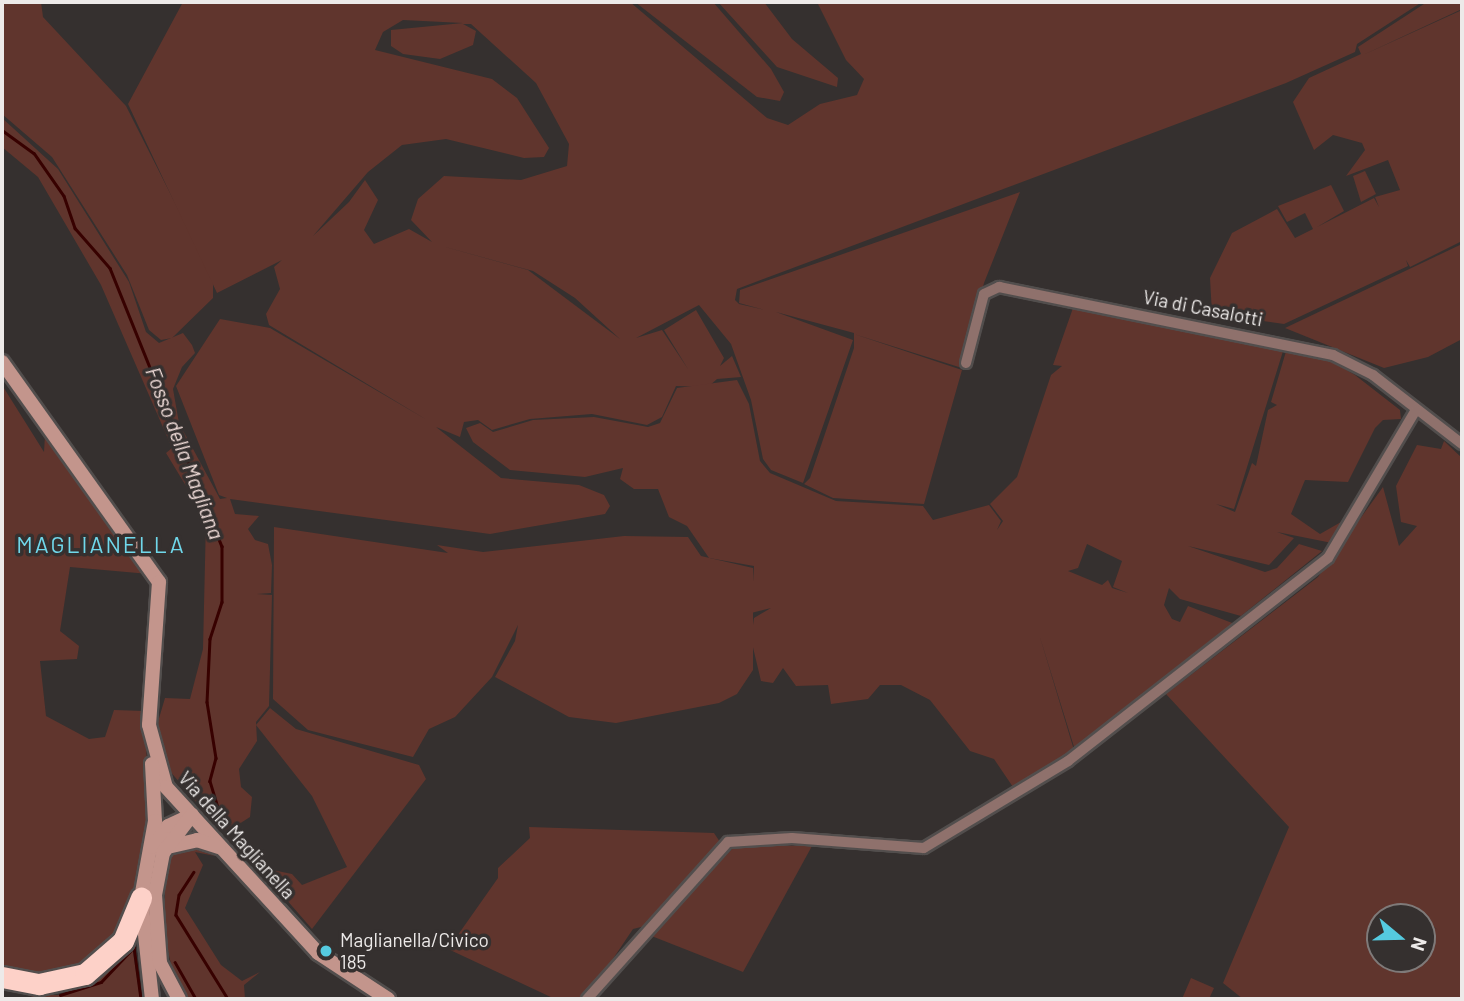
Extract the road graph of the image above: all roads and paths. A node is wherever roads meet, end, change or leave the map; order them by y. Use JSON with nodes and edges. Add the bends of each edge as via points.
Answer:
{"nodes":[{"id":1,"x":2,"y":362,"type":"edge"},
{"id":2,"x":966,"y":363,"type":"dead end"},
{"id":3,"x":1416,"y":410,"type":"junction"},
{"id":4,"x":1462,"y":444,"type":"edge"},
{"id":5,"x":152,"y":752,"type":"junction"},
{"id":6,"x":192,"y":815,"type":"junction"},
{"id":7,"x":224,"y":849,"type":"junction"},
{"id":8,"x":158,"y":850,"type":"junction"},
{"id":9,"x":141,"y":898,"type":"junction"},
{"id":10,"x":2,"y":977,"type":"edge"},
{"id":11,"x":152,"y":999,"type":"edge"},
{"id":12,"x":179,"y":999,"type":"edge"},
{"id":13,"x":388,"y":999,"type":"edge"},
{"id":14,"x":587,"y":999,"type":"edge"}],
"edges":[{"from":1,"to":5,"type":"main road","name":"Via della Maglianella","via":[[159,582]]},
{"from":2,"to":3,"type":"street","name":"Via di Casalotti","via":[[984,294],[996,286],[1315,349],[1364,369]]},
{"from":3,"to":4,"type":"street","name":"Via di Casalotti"},
{"from":3,"to":14,"type":"street","via":[[1328,558],[1068,761],[924,848],[792,838],[727,842]]},
{"from":5,"to":6,"type":"main road","name":"Via della Maglianella","via":[[166,787]]},
{"from":5,"to":8,"type":"main road"},
{"from":6,"to":7,"type":"main road","name":"Via della Maglianella"},
{"from":6,"to":8,"type":"main road","via":[[168,826]]},
{"from":7,"to":8,"type":"main road","via":[[197,840]]},
{"from":7,"to":13,"type":"main road","name":"Via della Maglianella","via":[[318,953]]},
{"from":8,"to":9,"type":"main road"},
{"from":8,"to":12,"type":"main road","via":[[156,934],[163,970]]},
{"from":9,"to":10,"type":"highway","via":[[123,941],[85,974],[39,984]]},
{"from":9,"to":11,"type":"main road"}]}
